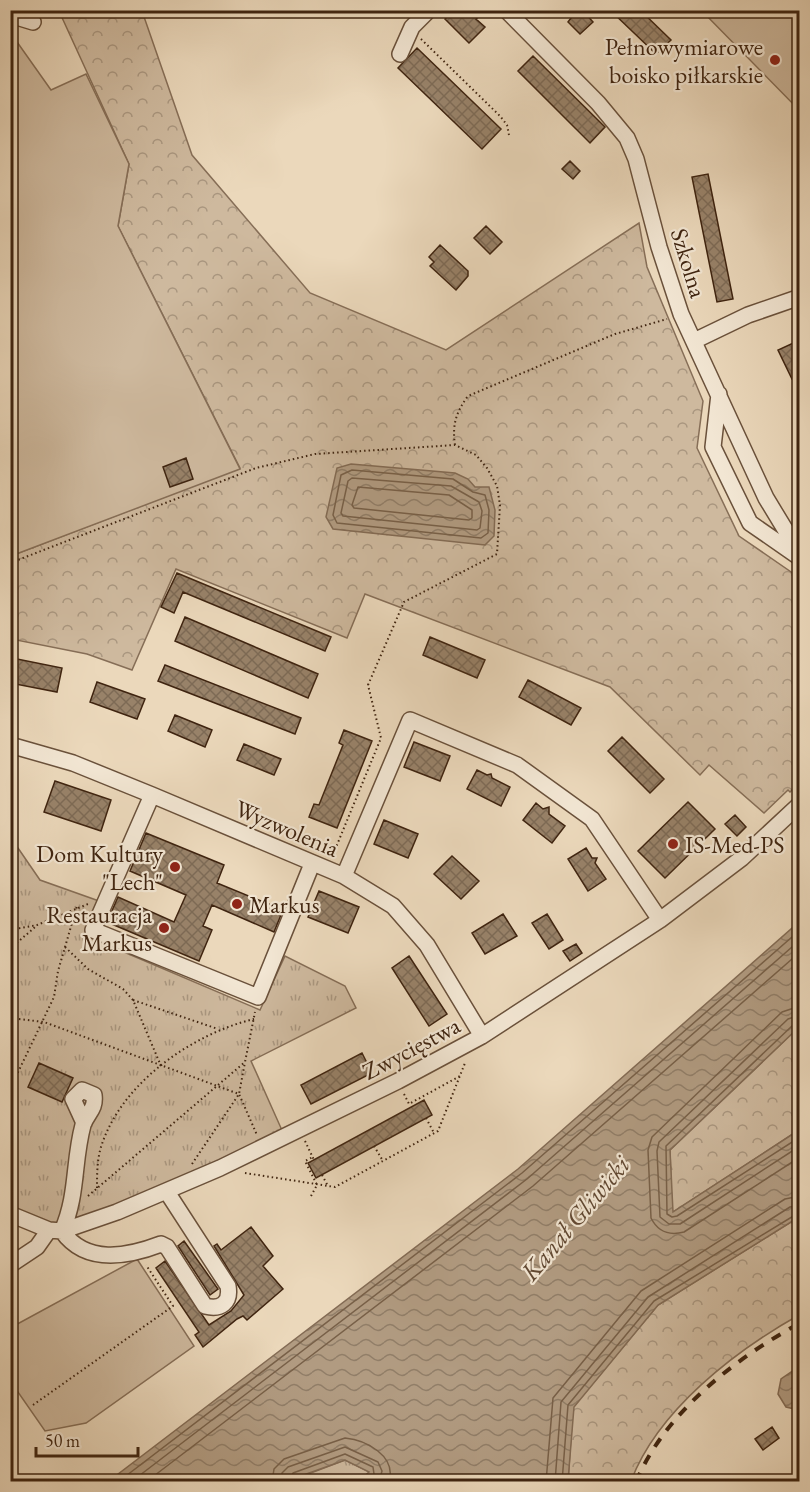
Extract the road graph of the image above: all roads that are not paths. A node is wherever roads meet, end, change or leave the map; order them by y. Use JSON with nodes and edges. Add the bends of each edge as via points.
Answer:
{"nodes":[{"id":1,"x":429,"y":10,"type":"edge"},
{"id":2,"x":506,"y":10,"type":"edge"},
{"id":3,"x":10,"y":15,"type":"edge"},
{"id":4,"x":33,"y":22,"type":"dead end"},
{"id":5,"x":400,"y":54,"type":"dead end"},
{"id":6,"x":800,"y":297,"type":"edge"},
{"id":7,"x":694,"y":341,"type":"junction"},
{"id":8,"x":719,"y":393,"type":"junction"},
{"id":9,"x":800,"y":556,"type":"edge"},
{"id":10,"x":10,"y":745,"type":"edge"},
{"id":11,"x":152,"y":795,"type":"junction"},
{"id":12,"x":800,"y":804,"type":"edge"},
{"id":13,"x":319,"y":867,"type":"junction"},
{"id":14,"x":344,"y":876,"type":"junction"},
{"id":15,"x":660,"y":920,"type":"junction"},
{"id":16,"x":477,"y":1038,"type":"junction"},
{"id":17,"x":84,"y":1123,"type":"dead end"},
{"id":18,"x":166,"y":1192,"type":"junction"},
{"id":19,"x":10,"y":1214,"type":"edge"},
{"id":20,"x":56,"y":1231,"type":"junction"},
{"id":21,"x":10,"y":1265,"type":"edge"}],
"edges":[{"from":1,"to":5,"type":"street","via":[[412,27]]},
{"from":2,"to":7,"type":"street","name":"Szkolna","via":[[627,138],[671,289]]},
{"from":3,"to":4,"type":"street"},
{"from":6,"to":7,"type":"street","via":[[748,315]]},
{"from":7,"to":8,"type":"street","name":"Szkolna"},
{"from":8,"to":9,"type":"street","name":"Szkolna","via":[[766,498]]},
{"from":8,"to":9,"type":"street","via":[[713,447],[745,514],[750,523]]},
{"from":10,"to":11,"type":"street","name":"Wyzwolenia","via":[[73,763]]},
{"from":11,"to":13,"type":"street","name":"Wyzwolenia"},
{"from":11,"to":13,"type":"street","via":[[93,930],[258,997]]},
{"from":12,"to":15,"type":"street","name":"Zwycięstwa","via":[[742,858]]},
{"from":13,"to":14,"type":"street","name":"Wyzwolenia"},
{"from":14,"to":15,"type":"street","via":[[410,720],[517,765],[592,819]]},
{"from":14,"to":16,"type":"street","name":"Wyzwolenia","via":[[393,906],[428,945]]},
{"from":15,"to":16,"type":"street","name":"Zwycięstwa"},
{"from":16,"to":18,"type":"street","name":"Zwycięstwa","via":[[300,1130]]},
{"from":17,"to":20,"type":"street","via":[[72,1209]]},
{"from":18,"to":20,"type":"street","name":"Zwycięstwa"},
{"from":18,"to":20,"type":"street","via":[[228,1286],[230,1295],[220,1307],[205,1306],[167,1247],[160,1244],[117,1256],[92,1254]]},
{"from":19,"to":20,"type":"street"},
{"from":20,"to":21,"type":"street","name":"Zwycięstwa"}]}
